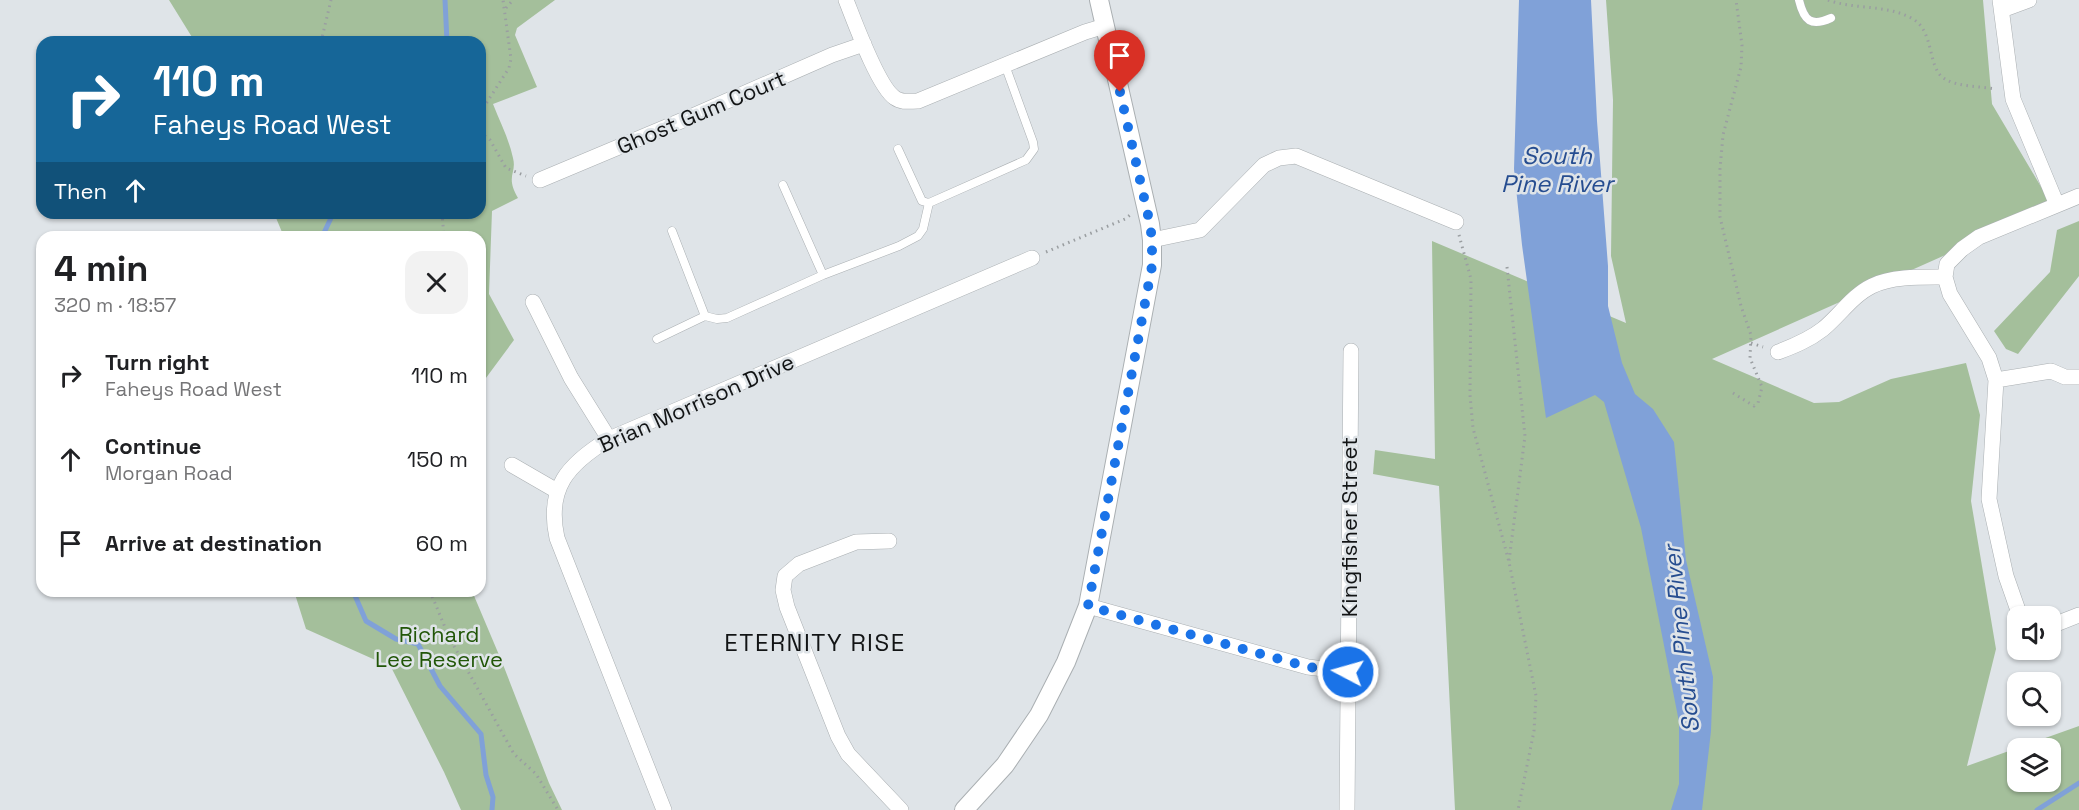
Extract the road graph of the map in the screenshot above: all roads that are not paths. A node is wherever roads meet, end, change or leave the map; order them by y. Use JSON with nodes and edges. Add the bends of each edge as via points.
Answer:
{"nodes":[{"id":1,"x":846,"y":0,"type":"edge"},
{"id":2,"x":1099,"y":0,"type":"edge"},
{"id":3,"x":1798,"y":0,"type":"edge"},
{"id":4,"x":2030,"y":0,"type":"edge"},
{"id":5,"x":2001,"y":5,"type":"edge"},
{"id":6,"x":1831,"y":18,"type":"dead end"},
{"id":7,"x":1105,"y":26,"type":"junction"},
{"id":8,"x":864,"y":44,"type":"junction"},
{"id":9,"x":1005,"y":65,"type":"junction"},
{"id":10,"x":898,"y":148,"type":"dead end"},
{"id":11,"x":540,"y":180,"type":"road end"},
{"id":12,"x":783,"y":185,"type":"dead end"},
{"id":13,"x":2079,"y":196,"type":"edge"},
{"id":14,"x":929,"y":203,"type":"junction"},
{"id":15,"x":2057,"y":205,"type":"junction"},
{"id":16,"x":1456,"y":222,"type":"road end"},
{"id":17,"x":672,"y":231,"type":"dead end"},
{"id":18,"x":1152,"y":240,"type":"junction"},
{"id":19,"x":1032,"y":258,"type":"road end"},
{"id":20,"x":823,"y":276,"type":"junction"},
{"id":21,"x":1945,"y":277,"type":"junction"},
{"id":22,"x":533,"y":302,"type":"dead end"},
{"id":23,"x":705,"y":316,"type":"junction"},
{"id":24,"x":657,"y":339,"type":"dead end"},
{"id":25,"x":1351,"y":351,"type":"dead end"},
{"id":26,"x":1778,"y":352,"type":"dead end"},
{"id":27,"x":2079,"y":376,"type":"edge"},
{"id":28,"x":1996,"y":380,"type":"junction"},
{"id":29,"x":609,"y":439,"type":"junction"},
{"id":30,"x":512,"y":465,"type":"dead end"},
{"id":31,"x":557,"y":491,"type":"junction"},
{"id":32,"x":889,"y":541,"type":"dead end"},
{"id":33,"x":1088,"y":606,"type":"junction"},
{"id":34,"x":2016,"y":606,"type":"edge"},
{"id":35,"x":2079,"y":615,"type":"edge"},
{"id":36,"x":2061,"y":622,"type":"edge"},
{"id":37,"x":1348,"y":672,"type":"junction"},
{"id":38,"x":664,"y":810,"type":"edge"},
{"id":39,"x":901,"y":810,"type":"edge"},
{"id":40,"x":964,"y":810,"type":"edge"},
{"id":41,"x":1347,"y":810,"type":"edge"}],
"edges":[{"from":1,"to":8,"type":"street"},
{"from":2,"to":7,"type":"street"},
{"from":3,"to":6,"type":"lane","via":[[1809,20]]},
{"from":4,"to":5,"type":"street"},
{"from":5,"to":15,"type":"street","via":[[2013,99]]},
{"from":7,"to":9,"type":"street"},
{"from":7,"to":18,"type":"street"},
{"from":8,"to":9,"type":"street","via":[[888,91],[905,102],[918,101]]},
{"from":8,"to":11,"type":"street","name":"Ghost Gum Court"},
{"from":9,"to":14,"type":"lane","via":[[1034,149],[1026,160]]},
{"from":10,"to":14,"type":"lane","via":[[918,195]]},
{"from":12,"to":20,"type":"lane"},
{"from":13,"to":15,"type":"street"},
{"from":14,"to":20,"type":"lane","via":[[918,236]]},
{"from":15,"to":21,"type":"street","via":[[1979,237],[1947,264]]},
{"from":16,"to":18,"type":"street","via":[[1296,156],[1264,165],[1200,230]]},
{"from":17,"to":23,"type":"lane"},
{"from":18,"to":33,"type":"street","via":[[1152,266]]},
{"from":19,"to":29,"type":"street","name":"Brian Morrison Drive"},
{"from":20,"to":23,"type":"lane","via":[[728,318]]},
{"from":21,"to":26,"type":"street","via":[[1871,286],[1823,329],[1801,344]]},
{"from":21,"to":28,"type":"street","via":[[1950,294],[1989,358]]},
{"from":22,"to":29,"type":"street","via":[[571,378]]},
{"from":23,"to":24,"type":"lane"},
{"from":25,"to":37,"type":"street","name":"Kingfisher Street"},
{"from":27,"to":28,"type":"street","via":[[2065,377],[2051,371]]},
{"from":28,"to":34,"type":"street","via":[[1989,499]]},
{"from":29,"to":31,"type":"street","name":"Brian Morrison Drive","via":[[577,462]]},
{"from":30,"to":31,"type":"street"},
{"from":31,"to":38,"type":"street","name":"Brian Morrison Drive","via":[[553,505],[556,538]]},
{"from":32,"to":39,"type":"street","via":[[856,542],[799,564],[785,576],[783,590],[838,736],[848,754]]},
{"from":33,"to":37,"type":"street","via":[[1308,667]]},
{"from":33,"to":40,"type":"street","via":[[1039,715],[1005,765]]},
{"from":35,"to":36,"type":"street"},
{"from":37,"to":41,"type":"street","name":"Kingfisher Street"}]}
